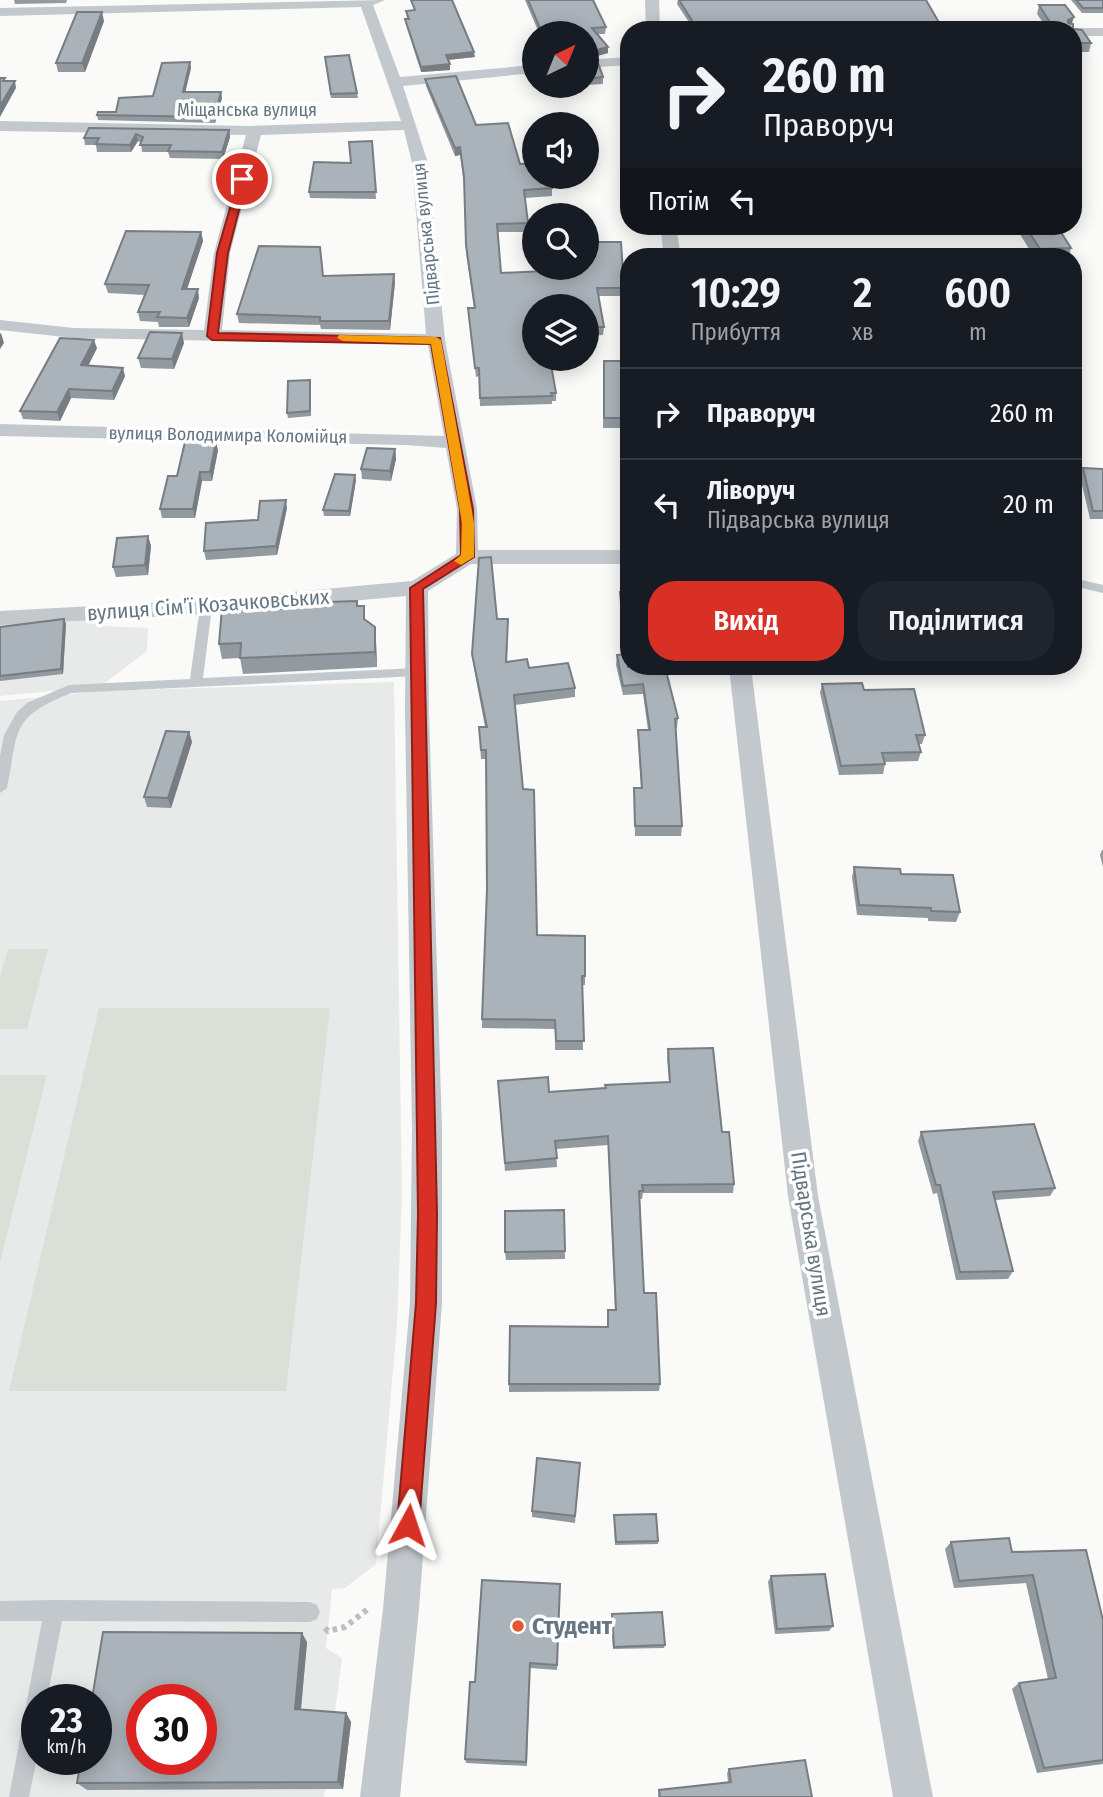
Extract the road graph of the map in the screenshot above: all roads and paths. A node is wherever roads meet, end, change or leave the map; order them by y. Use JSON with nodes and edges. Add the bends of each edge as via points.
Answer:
{"nodes":[{"id":1,"x":652,"y":0,"type":"edge"},
{"id":2,"x":368,"y":1,"type":"edge"},
{"id":3,"x":0,"y":12,"type":"edge"},
{"id":4,"x":653,"y":21,"type":"edge"},
{"id":5,"x":1082,"y":32,"type":"edge"},
{"id":6,"x":1103,"y":32,"type":"edge"},
{"id":7,"x":620,"y":62,"type":"edge"},
{"id":8,"x":599,"y":63,"type":"edge"},
{"id":9,"x":522,"y":70,"type":"edge"},
{"id":10,"x":394,"y":82,"type":"junction"},
{"id":11,"x":410,"y":125,"type":"junction"},
{"id":12,"x":0,"y":126,"type":"edge"},
{"id":13,"x":255,"y":129,"type":"junction"},
{"id":14,"x":0,"y":325,"type":"edge"},
{"id":15,"x":212,"y":336,"type":"junction"},
{"id":16,"x":436,"y":340,"type":"junction"},
{"id":17,"x":0,"y":430,"type":"edge"},
{"id":18,"x":456,"y":443,"type":"junction"},
{"id":19,"x":467,"y":557,"type":"junction"},
{"id":20,"x":620,"y":557,"type":"edge"},
{"id":21,"x":1082,"y":584,"type":"edge"},
{"id":22,"x":417,"y":588,"type":"junction"},
{"id":23,"x":1103,"y":589,"type":"edge"},
{"id":24,"x":206,"y":607,"type":"junction"},
{"id":25,"x":0,"y":618,"type":"edge"},
{"id":26,"x":418,"y":672,"type":"junction"},
{"id":27,"x":741,"y":675,"type":"edge"},
{"id":28,"x":196,"y":682,"type":"junction"},
{"id":29,"x":0,"y":788,"type":"edge"},
{"id":30,"x":369,"y":1608,"type":"dead end"},
{"id":31,"x":54,"y":1610,"type":"junction"},
{"id":32,"x":0,"y":1611,"type":"edge"},
{"id":33,"x":310,"y":1612,"type":"joint"},
{"id":34,"x":40,"y":1684,"type":"edge"},
{"id":35,"x":23,"y":1775,"type":"edge"},
{"id":36,"x":19,"y":1797,"type":"edge"},
{"id":37,"x":380,"y":1797,"type":"edge"},
{"id":38,"x":913,"y":1797,"type":"edge"}],
"edges":[{"from":1,"to":4,"type":"street"},
{"from":2,"to":3,"type":"street"},
{"from":2,"to":10,"type":"street","name":"Підварська вулиця"},
{"from":5,"to":6,"type":"street"},
{"from":7,"to":8,"type":"street"},
{"from":9,"to":10,"type":"street"},
{"from":10,"to":11,"type":"street","name":"Підварська вулиця"},
{"from":11,"to":13,"type":"street","name":"Міщанська вулиця"},
{"from":11,"to":16,"type":"street","name":"Підварська вулиця","via":[[420,163]]},
{"from":12,"to":13,"type":"street","name":"Міщанська вулиця"},
{"from":13,"to":15,"type":"street","via":[[222,253]]},
{"from":14,"to":15,"type":"street","via":[[74,333]]},
{"from":15,"to":16,"type":"street"},
{"from":16,"to":18,"type":"street","name":"Підварська вулиця"},
{"from":17,"to":18,"type":"street","name":"вулиця Володимира Коломійця"},
{"from":18,"to":19,"type":"street","name":"Підварська вулиця","via":[[468,523]]},
{"from":19,"to":20,"type":"street"},
{"from":19,"to":22,"type":"street"},
{"from":21,"to":23,"type":"lane"},
{"from":22,"to":24,"type":"street","name":"вулиця Сімʼї Козачковських"},
{"from":22,"to":26,"type":"street"},
{"from":24,"to":25,"type":"street","name":"вулиця Сімʼї Козачковських"},
{"from":24,"to":28,"type":"lane"},
{"from":26,"to":28,"type":"lane"},
{"from":26,"to":37,"type":"street","via":[[426,1303]]},
{"from":27,"to":38,"type":"street","name":"Підварська вулиця","via":[[803,1196]]},
{"from":28,"to":29,"type":"lane","via":[[69,689],[21,711],[11,729]]},
{"from":30,"to":33,"type":"path","via":[[345,1627],[328,1631]]},
{"from":31,"to":32,"type":"lane"},
{"from":31,"to":33,"type":"lane"},
{"from":31,"to":34,"type":"lane"},
{"from":35,"to":36,"type":"lane"}]}
